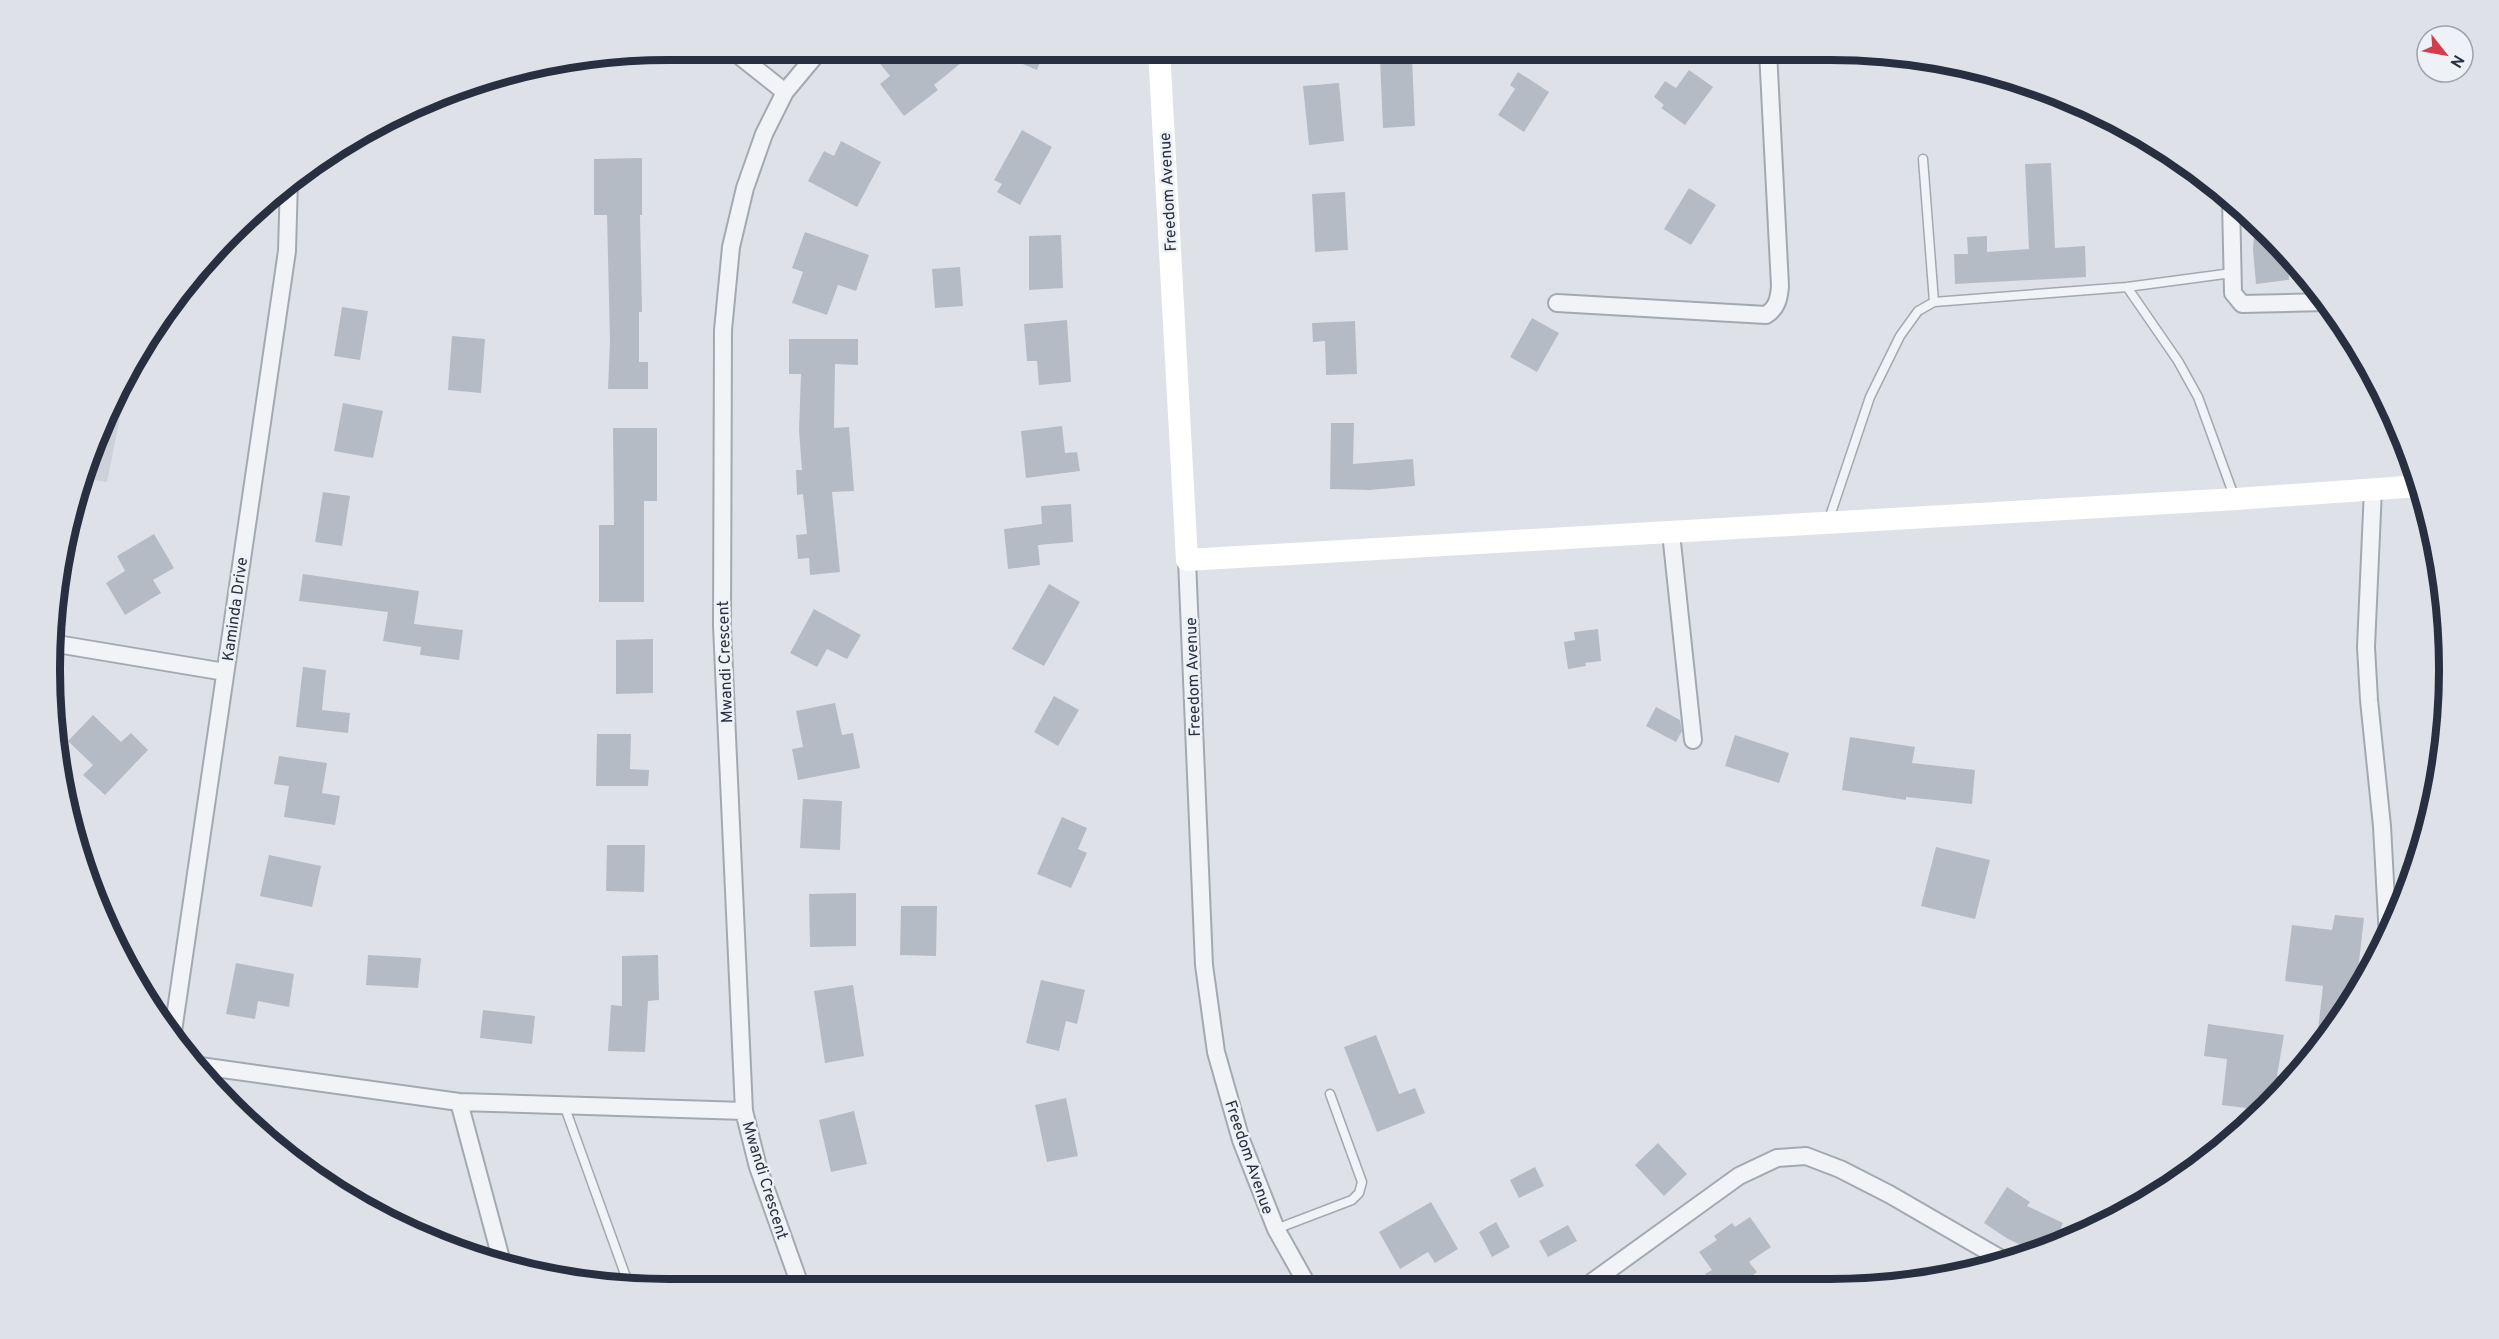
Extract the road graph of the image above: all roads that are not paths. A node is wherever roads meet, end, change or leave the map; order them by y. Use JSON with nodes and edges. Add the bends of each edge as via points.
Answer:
{"nodes":[{"id":1,"x":745,"y":60,"type":"edge"},
{"id":2,"x":812,"y":60,"type":"edge"},
{"id":3,"x":1160,"y":60,"type":"edge"},
{"id":4,"x":1768,"y":60,"type":"edge"},
{"id":5,"x":785,"y":92,"type":"junction"},
{"id":6,"x":1923,"y":159,"type":"dead end"},
{"id":7,"x":289,"y":194,"type":"edge"},
{"id":8,"x":2231,"y":211,"type":"edge"},
{"id":9,"x":2232,"y":273,"type":"junction"},
{"id":10,"x":2127,"y":287,"type":"junction"},
{"id":11,"x":1934,"y":302,"type":"junction"},
{"id":12,"x":2316,"y":302,"type":"edge"},
{"id":13,"x":1557,"y":303,"type":"dead end"},
{"id":14,"x":2411,"y":487,"type":"edge"},
{"id":15,"x":2373,"y":489,"type":"junction"},
{"id":16,"x":2236,"y":500,"type":"junction"},
{"id":17,"x":1828,"y":523,"type":"junction"},
{"id":18,"x":1671,"y":532,"type":"junction"},
{"id":19,"x":1187,"y":560,"type":"junction"},
{"id":20,"x":61,"y":645,"type":"edge"},
{"id":21,"x":225,"y":672,"type":"junction"},
{"id":22,"x":1693,"y":740,"type":"dead end"},
{"id":23,"x":2387,"y":916,"type":"edge"},
{"id":24,"x":174,"y":1024,"type":"edge"},
{"id":25,"x":208,"y":1067,"type":"edge"},
{"id":26,"x":1330,"y":1094,"type":"dead end"},
{"id":27,"x":459,"y":1102,"type":"junction"},
{"id":28,"x":564,"y":1105,"type":"junction"},
{"id":29,"x":744,"y":1111,"type":"junction"},
{"id":30,"x":1276,"y":1229,"type":"junction"},
{"id":31,"x":500,"y":1255,"type":"edge"},
{"id":32,"x":1995,"y":1256,"type":"edge"},
{"id":33,"x":626,"y":1278,"type":"edge"},
{"id":34,"x":798,"y":1279,"type":"edge"},
{"id":35,"x":1304,"y":1279,"type":"edge"},
{"id":36,"x":1596,"y":1279,"type":"edge"}],
"edges":[{"from":1,"to":5,"type":"street"},
{"from":2,"to":5,"type":"street","name":"Mwandi Crescent"},
{"from":3,"to":19,"type":"main road","name":"Freedom Avenue"},
{"from":4,"to":13,"type":"street","via":[[1780,286],[1773,310],[1766,315]]},
{"from":5,"to":29,"type":"street","name":"Mwandi Crescent","via":[[745,188],[731,247],[723,330],[722,626]]},
{"from":6,"to":11,"type":"lane"},
{"from":7,"to":21,"type":"street","name":"Kaminda Drive","via":[[287,251]]},
{"from":8,"to":9,"type":"street"},
{"from":9,"to":10,"type":"lane"},
{"from":9,"to":12,"type":"street","via":[[2233,293],[2242,304]]},
{"from":10,"to":11,"type":"lane"},
{"from":10,"to":16,"type":"lane","via":[[2198,397]]},
{"from":11,"to":17,"type":"lane","via":[[1918,311],[1900,336],[1870,397]]},
{"from":14,"to":15,"type":"main road"},
{"from":15,"to":16,"type":"main road"},
{"from":15,"to":23,"type":"street","via":[[2366,647]]},
{"from":16,"to":17,"type":"main road"},
{"from":17,"to":18,"type":"main road"},
{"from":18,"to":19,"type":"main road"},
{"from":18,"to":22,"type":"street"},
{"from":19,"to":30,"type":"street","name":"Freedom Avenue","via":[[1204,965],[1216,1052],[1241,1140]]},
{"from":20,"to":21,"type":"street"},
{"from":21,"to":24,"type":"street","name":"Kaminda Drive"},
{"from":25,"to":27,"type":"street"},
{"from":26,"to":30,"type":"lane","via":[[1362,1182],[1359,1193],[1352,1200]]},
{"from":27,"to":28,"type":"street"},
{"from":27,"to":31,"type":"street"},
{"from":28,"to":29,"type":"street"},
{"from":28,"to":33,"type":"lane"},
{"from":29,"to":34,"type":"street","name":"Mwandi Crescent","via":[[758,1167]]},
{"from":30,"to":35,"type":"street","name":"Freedom Avenue"},
{"from":32,"to":36,"type":"street","via":[[1890,1194],[1806,1156],[1777,1158],[1739,1176]]}]}
